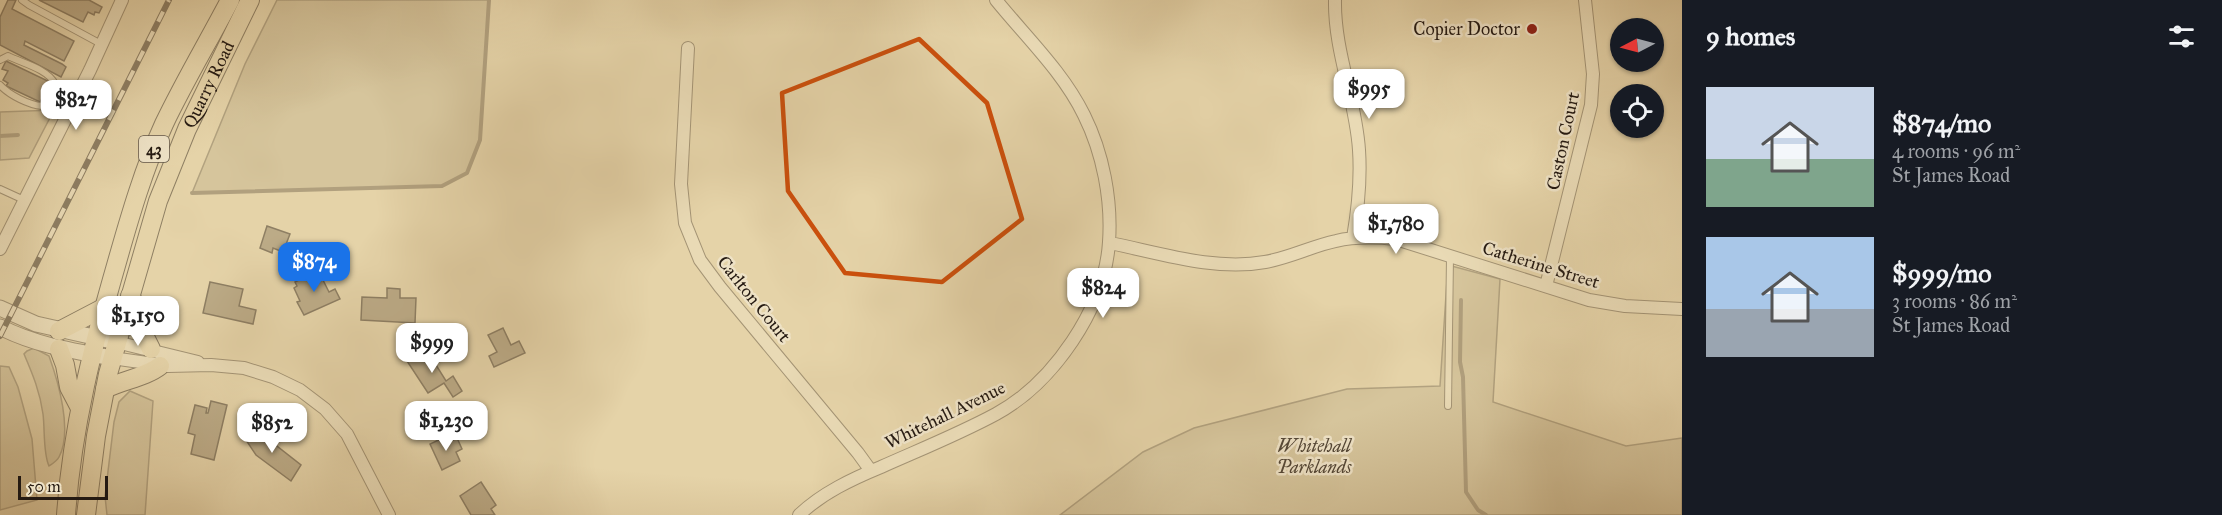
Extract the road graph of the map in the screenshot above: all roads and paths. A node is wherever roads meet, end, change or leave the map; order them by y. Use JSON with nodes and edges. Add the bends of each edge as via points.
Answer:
{"nodes":[{"id":1,"x":22,"y":0,"type":"edge"},
{"id":2,"x":122,"y":0,"type":"edge"},
{"id":3,"x":230,"y":0,"type":"edge"},
{"id":4,"x":250,"y":0,"type":"edge"},
{"id":5,"x":996,"y":0,"type":"edge"},
{"id":6,"x":1335,"y":0,"type":"edge"},
{"id":7,"x":1585,"y":0,"type":"edge"},
{"id":8,"x":102,"y":45,"type":"junction"},
{"id":9,"x":688,"y":48,"type":"dead end"},
{"id":10,"x":0,"y":60,"type":"edge"},
{"id":11,"x":0,"y":85,"type":"edge"},
{"id":12,"x":53,"y":93,"type":"junction"},
{"id":13,"x":73,"y":103,"type":"junction"},
{"id":14,"x":0,"y":189,"type":"edge"},
{"id":15,"x":24,"y":200,"type":"junction"},
{"id":16,"x":1353,"y":238,"type":"junction"},
{"id":17,"x":1110,"y":243,"type":"junction"},
{"id":18,"x":0,"y":249,"type":"edge"},
{"id":19,"x":1450,"y":256,"type":"junction"},
{"id":20,"x":1546,"y":286,"type":"junction"},
{"id":21,"x":130,"y":296,"type":"junction"},
{"id":22,"x":0,"y":308,"type":"edge"},
{"id":23,"x":103,"y":308,"type":"junction"},
{"id":24,"x":1682,"y":309,"type":"edge"},
{"id":25,"x":0,"y":327,"type":"edge"},
{"id":26,"x":59,"y":340,"type":"junction"},
{"id":27,"x":93,"y":346,"type":"junction"},
{"id":28,"x":151,"y":349,"type":"junction"},
{"id":29,"x":114,"y":350,"type":"junction"},
{"id":30,"x":211,"y":365,"type":"junction"},
{"id":31,"x":160,"y":366,"type":"junction"},
{"id":32,"x":105,"y":388,"type":"junction"},
{"id":33,"x":1449,"y":406,"type":"dead end"},
{"id":34,"x":80,"y":408,"type":"junction"},
{"id":35,"x":871,"y":471,"type":"junction"},
{"id":36,"x":66,"y":515,"type":"edge"},
{"id":37,"x":87,"y":515,"type":"edge"},
{"id":38,"x":389,"y":515,"type":"edge"},
{"id":39,"x":800,"y":515,"type":"edge"}],
"edges":[{"from":1,"to":8,"type":"lane"},
{"from":2,"to":8,"type":"street"},
{"from":3,"to":23,"type":"main road","name":"Quarry Road","number":"43","via":[[163,126]]},
{"from":4,"to":21,"type":"main road","name":"Quarry Road","number":"43","via":[[171,165]]},
{"from":5,"to":17,"type":"street","name":"Whitehall Avenue","via":[[1065,84],[1084,114],[1100,151]]},
{"from":6,"to":16,"type":"street","via":[[1359,149]]},
{"from":7,"to":20,"type":"street","name":"Caston Court","via":[[1593,74],[1591,105]]},
{"from":8,"to":13,"type":"street"},
{"from":9,"to":35,"type":"street","name":"Carlton Court","via":[[681,184],[685,223],[700,260]]},
{"from":10,"to":12,"type":"lane","via":[[8,56],[53,78]]},
{"from":11,"to":12,"type":"lane","via":[[34,106],[42,106]]},
{"from":12,"to":13,"type":"lane"},
{"from":13,"to":15,"type":"street"},
{"from":14,"to":15,"type":"lane"},
{"from":15,"to":18,"type":"street"},
{"from":16,"to":17,"type":"street","name":"Catherine Street","via":[[1267,262],[1237,265]]},
{"from":16,"to":19,"type":"street","name":"Catherine Street","via":[[1396,239]]},
{"from":17,"to":35,"type":"street","name":"Whitehall Avenue","via":[[1087,320],[1058,363],[1027,393],[998,413]]},
{"from":19,"to":20,"type":"street","name":"Catherine Street"},
{"from":19,"to":33,"type":"lane"},
{"from":20,"to":24,"type":"street","name":"Catherine Street","via":[[1589,300]]},
{"from":21,"to":28,"type":"main road"},
{"from":21,"to":29,"type":"main road","name":"Quarry Road","number":"43"},
{"from":22,"to":26,"type":"street","via":[[36,324]]},
{"from":23,"to":26,"type":"main road"},
{"from":23,"to":27,"type":"main road","name":"Quarry Road","number":"43"},
{"from":25,"to":26,"type":"street","via":[[24,338]]},
{"from":26,"to":27,"type":"street"},
{"from":26,"to":34,"type":"main road","via":[[69,387]]},
{"from":27,"to":29,"type":"street"},
{"from":27,"to":34,"type":"main road","number":"43"},
{"from":28,"to":29,"type":"street"},
{"from":28,"to":30,"type":"street"},
{"from":29,"to":31,"type":"street"},
{"from":29,"to":32,"type":"main road","number":"43"},
{"from":30,"to":31,"type":"street"},
{"from":30,"to":38,"type":"street","via":[[244,368],[273,377],[300,390],[325,409],[347,434]]},
{"from":31,"to":32,"type":"main road","via":[[151,373]]},
{"from":32,"to":37,"type":"main road","number":"43"},
{"from":34,"to":36,"type":"main road","number":"43"},
{"from":35,"to":39,"type":"street","name":"Whitehall Avenue","via":[[834,489]]}]}
